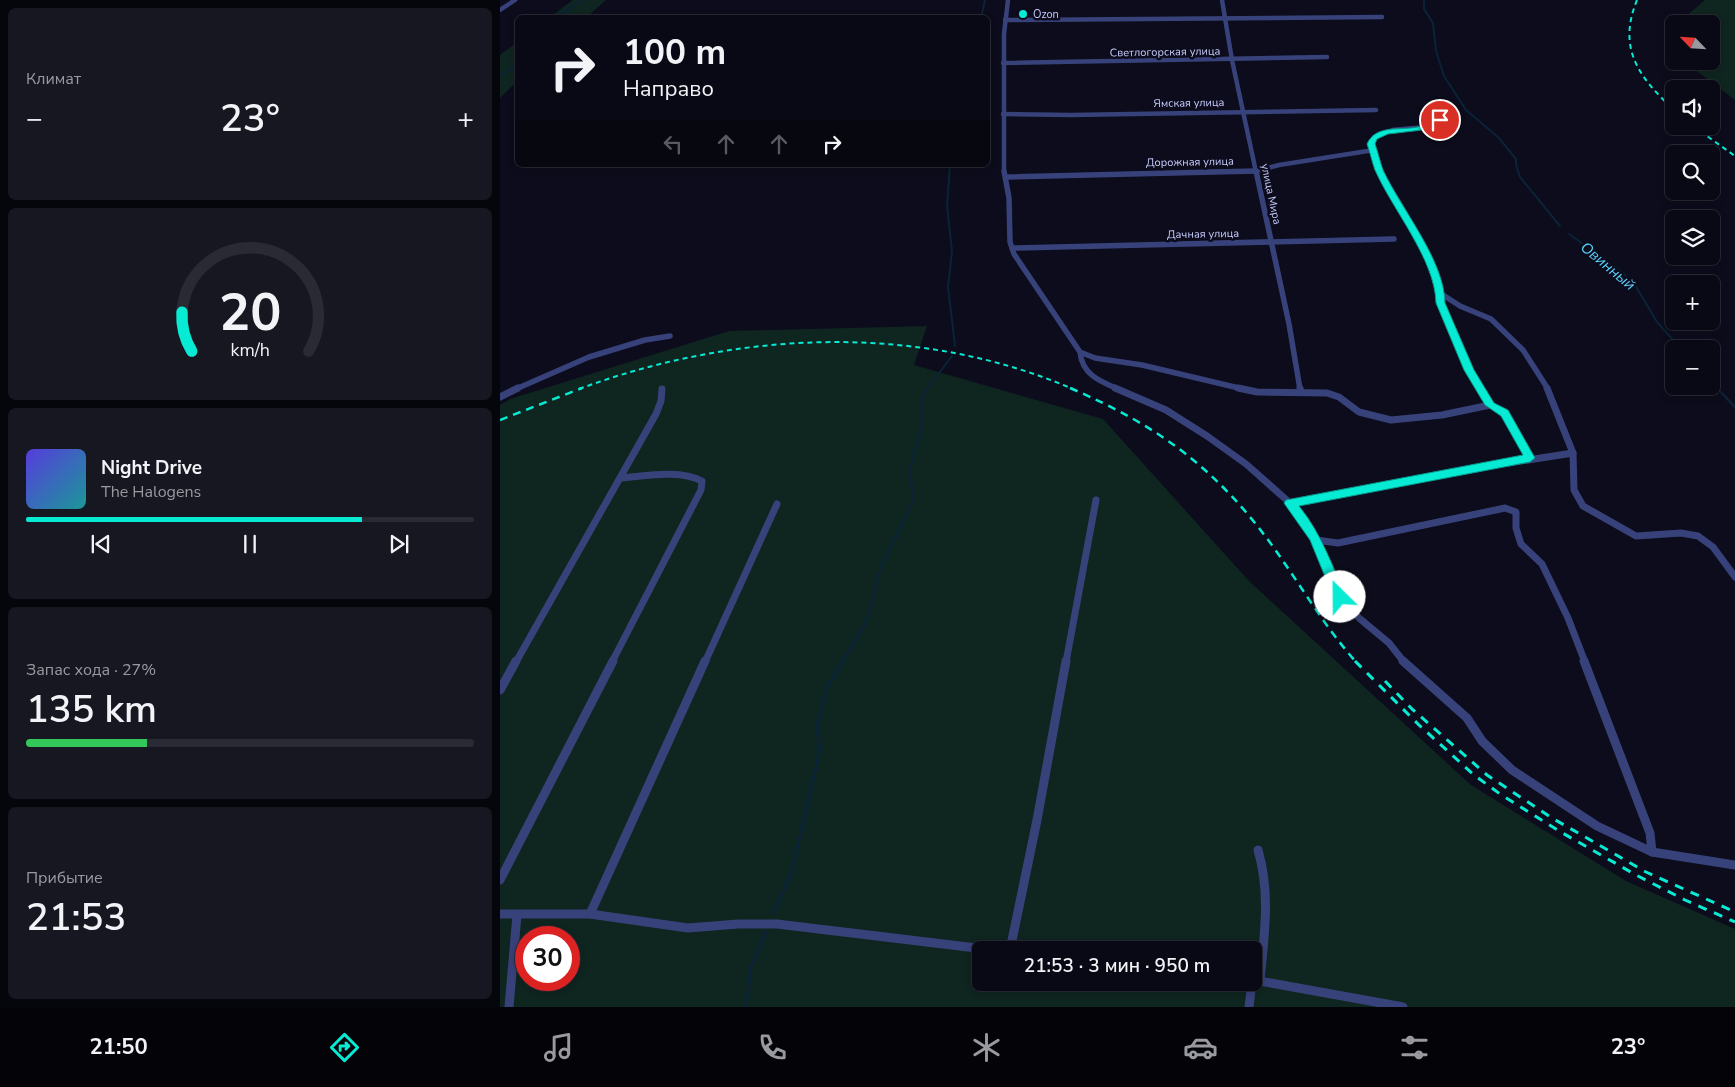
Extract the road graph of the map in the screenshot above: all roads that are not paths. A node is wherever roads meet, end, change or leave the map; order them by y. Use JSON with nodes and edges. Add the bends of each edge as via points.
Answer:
{"nodes":[{"id":1,"x":514,"y":0,"type":"edge"},
{"id":2,"x":1008,"y":0,"type":"edge"},
{"id":3,"x":1222,"y":0,"type":"edge"},
{"id":4,"x":500,"y":10,"type":"edge"},
{"id":5,"x":1226,"y":17,"type":"junction"},
{"id":6,"x":1382,"y":17,"type":"dead end"},
{"id":7,"x":1004,"y":20,"type":"junction"},
{"id":8,"x":1327,"y":57,"type":"dead end"},
{"id":9,"x":1232,"y":60,"type":"junction"},
{"id":10,"x":1003,"y":63,"type":"junction"},
{"id":11,"x":1376,"y":110,"type":"dead end"},
{"id":12,"x":1243,"y":112,"type":"junction"},
{"id":13,"x":1004,"y":114,"type":"junction"},
{"id":14,"x":1440,"y":120,"type":"dead end"},
{"id":15,"x":1374,"y":150,"type":"junction"},
{"id":16,"x":1256,"y":171,"type":"junction"},
{"id":17,"x":1006,"y":177,"type":"junction"},
{"id":18,"x":1394,"y":239,"type":"dead end"},
{"id":19,"x":1272,"y":243,"type":"junction"},
{"id":20,"x":1012,"y":248,"type":"junction"},
{"id":21,"x":1440,"y":293,"type":"junction"},
{"id":22,"x":670,"y":336,"type":"dead end"},
{"id":23,"x":1080,"y":352,"type":"junction"},
{"id":24,"x":662,"y":388,"type":"dead end"},
{"id":25,"x":1301,"y":392,"type":"junction"},
{"id":26,"x":500,"y":397,"type":"edge"},
{"id":27,"x":1490,"y":405,"type":"junction"},
{"id":28,"x":1573,"y":453,"type":"junction"},
{"id":29,"x":1530,"y":458,"type":"junction"},
{"id":30,"x":621,"y":478,"type":"junction"},
{"id":31,"x":1096,"y":500,"type":"dead end"},
{"id":32,"x":1290,"y":503,"type":"junction"},
{"id":33,"x":777,"y":504,"type":"dead end"},
{"id":34,"x":1316,"y":540,"type":"junction"},
{"id":35,"x":1735,"y":578,"type":"edge"},
{"id":36,"x":500,"y":690,"type":"edge"},
{"id":37,"x":1258,"y":850,"type":"dead end"},
{"id":38,"x":1652,"y":852,"type":"junction"},
{"id":39,"x":1735,"y":865,"type":"edge"},
{"id":40,"x":500,"y":880,"type":"edge"},
{"id":41,"x":500,"y":914,"type":"edge"},
{"id":42,"x":590,"y":914,"type":"junction"},
{"id":43,"x":517,"y":915,"type":"junction"},
{"id":44,"x":1012,"y":941,"type":"edge"},
{"id":45,"x":1260,"y":941,"type":"edge"},
{"id":46,"x":972,"y":947,"type":"edge"},
{"id":47,"x":1262,"y":982,"type":"edge"},
{"id":48,"x":1253,"y":991,"type":"edge"},
{"id":49,"x":509,"y":1007,"type":"edge"},
{"id":50,"x":1249,"y":1007,"type":"edge"},
{"id":51,"x":1403,"y":1007,"type":"edge"}],
"edges":[{"from":1,"to":4,"type":"street"},
{"from":2,"to":7,"type":"street"},
{"from":3,"to":5,"type":"street","name":"улица Мира"},
{"from":5,"to":6,"type":"street"},
{"from":5,"to":7,"type":"street"},
{"from":5,"to":9,"type":"street","name":"улица Мира"},
{"from":7,"to":10,"type":"street"},
{"from":8,"to":9,"type":"street","name":"Светлогорская улица"},
{"from":9,"to":10,"type":"street","name":"Светлогорская улица"},
{"from":9,"to":12,"type":"street","name":"улица Мира"},
{"from":10,"to":13,"type":"street"},
{"from":11,"to":12,"type":"street","name":"Ямская улица"},
{"from":12,"to":13,"type":"street","name":"Ямская улица"},
{"from":12,"to":16,"type":"street","name":"улица Мира"},
{"from":13,"to":17,"type":"street","via":[[1003,166]]},
{"from":14,"to":15,"type":"street","via":[[1419,129],[1392,130],[1381,134],[1372,140]]},
{"from":15,"to":16,"type":"street","name":"Дорожная улица","via":[[1279,164]]},
{"from":15,"to":21,"type":"street","via":[[1379,170],[1425,253]]},
{"from":16,"to":17,"type":"street","name":"Дорожная улица"},
{"from":16,"to":19,"type":"street","name":"улица Мира"},
{"from":17,"to":20,"type":"street"},
{"from":18,"to":19,"type":"street","name":"Дачная улица"},
{"from":19,"to":20,"type":"street","name":"Дачная улица"},
{"from":19,"to":25,"type":"street","name":"улица Мира"},
{"from":20,"to":23,"type":"street"},
{"from":21,"to":27,"type":"street","via":[[1440,303],[1469,370]]},
{"from":21,"to":28,"type":"street","via":[[1460,306],[1491,318],[1523,350],[1546,384]]},
{"from":22,"to":26,"type":"street","via":[[588,357],[545,373]]},
{"from":23,"to":25,"type":"street","via":[[1095,358],[1142,364],[1251,390]]},
{"from":23,"to":32,"type":"street","via":[[1082,366],[1091,375],[1166,410],[1207,436],[1246,464]]},
{"from":24,"to":30,"type":"street","via":[[656,414]]},
{"from":25,"to":27,"type":"street","via":[[1333,394],[1359,412],[1391,420]]},
{"from":27,"to":29,"type":"street","via":[[1504,413]]},
{"from":28,"to":29,"type":"street"},
{"from":28,"to":35,"type":"street","via":[[1574,490],[1583,506],[1636,536],[1682,533],[1706,540]]},
{"from":29,"to":32,"type":"street"},
{"from":30,"to":36,"type":"street"},
{"from":30,"to":40,"type":"street","via":[[685,476],[702,480],[701,490]]},
{"from":31,"to":44,"type":"street"},
{"from":32,"to":34,"type":"street"},
{"from":33,"to":42,"type":"street"},
{"from":34,"to":38,"type":"street","via":[[1340,597],[1389,643],[1406,665],[1467,718],[1482,741],[1512,770],[1597,826]]},
{"from":34,"to":38,"type":"street","via":[[1338,543],[1505,508],[1516,512],[1516,528],[1522,544],[1542,564],[1568,618],[1650,833]]},
{"from":37,"to":45,"type":"street","via":[[1264,866],[1266,894]]},
{"from":38,"to":39,"type":"street"},
{"from":41,"to":43,"type":"street"},
{"from":42,"to":43,"type":"street"},
{"from":42,"to":46,"type":"street","via":[[688,928],[777,924]]},
{"from":43,"to":49,"type":"street"},
{"from":47,"to":51,"type":"street"},
{"from":48,"to":50,"type":"street"}]}
